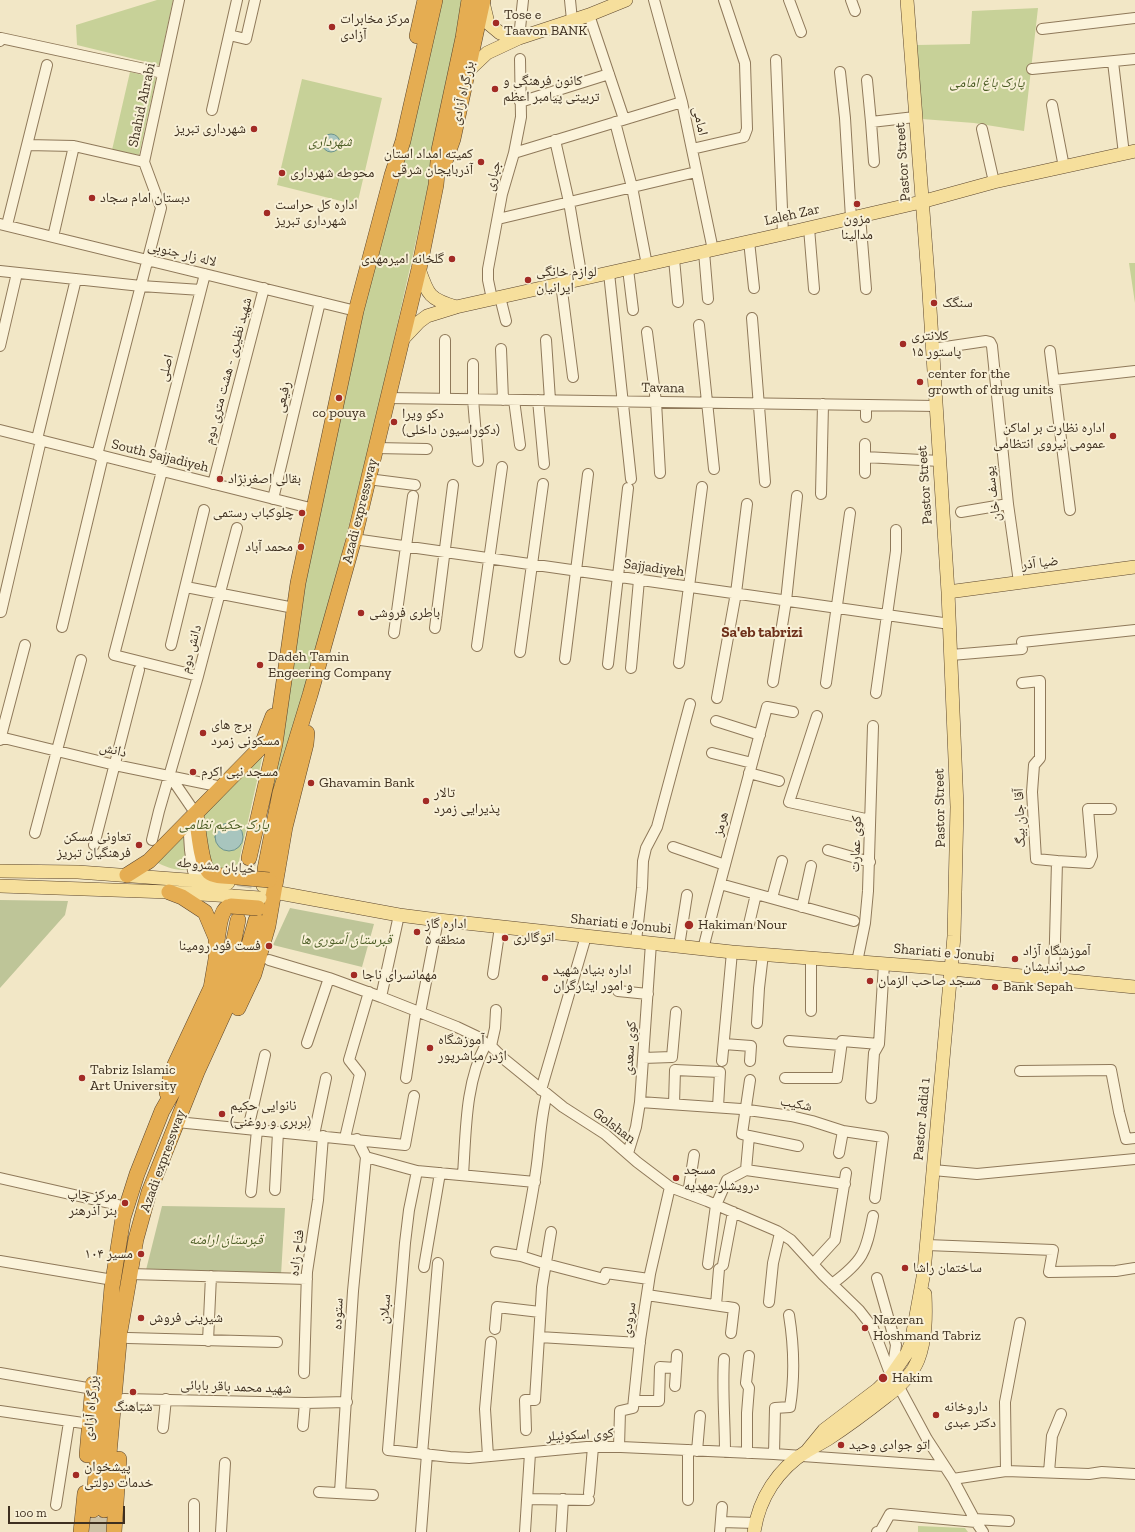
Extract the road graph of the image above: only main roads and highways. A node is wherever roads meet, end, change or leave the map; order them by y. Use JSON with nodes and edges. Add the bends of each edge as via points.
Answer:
{"nodes":[{"id":1,"x":424,"y":0,"type":"edge"},
{"id":2,"x":435,"y":0,"type":"edge"},
{"id":3,"x":469,"y":0,"type":"edge"},
{"id":4,"x":483,"y":0,"type":"edge"},
{"id":5,"x":907,"y":0,"type":"edge"},
{"id":6,"x":617,"y":1,"type":"edge"},
{"id":7,"x":519,"y":38,"type":"junction"},
{"id":8,"x":469,"y":70,"type":"junction"},
{"id":9,"x":1130,"y":152,"type":"edge"},
{"id":10,"x":392,"y":175,"type":"junction"},
{"id":11,"x":436,"y":185,"type":"junction"},
{"id":12,"x":921,"y":202,"type":"junction"},
{"id":13,"x":419,"y":269,"type":"junction"},
{"id":14,"x":456,"y":307,"type":"junction"},
{"id":15,"x":402,"y":340,"type":"junction"},
{"id":16,"x":1135,"y":567,"type":"edge"},
{"id":17,"x":948,"y":592,"type":"junction"},
{"id":18,"x":282,"y":691,"type":"junction"},
{"id":19,"x":196,"y":814,"type":"junction"},
{"id":20,"x":249,"y":858,"type":"tunnel mouth"},
{"id":21,"x":0,"y":871,"type":"edge"},
{"id":22,"x":127,"y":876,"type":"junction"},
{"id":23,"x":0,"y":886,"type":"edge"},
{"id":24,"x":233,"y":891,"type":"junction"},
{"id":25,"x":169,"y":892,"type":"junction"},
{"id":26,"x":265,"y":896,"type":"junction"},
{"id":27,"x":238,"y":920,"type":"tunnel mouth"},
{"id":28,"x":216,"y":947,"type":"junction"},
{"id":29,"x":951,"y":969,"type":"junction"},
{"id":30,"x":1135,"y":987,"type":"edge"},
{"id":31,"x":162,"y":1111,"type":"junction"},
{"id":32,"x":129,"y":1281,"type":"junction"},
{"id":33,"x":113,"y":1283,"type":"junction"},
{"id":34,"x":90,"y":1521,"type":"edge"},
{"id":35,"x":755,"y":1527,"type":"edge"},
{"id":36,"x":112,"y":1529,"type":"edge"}],
"edges":[{"from":1,"to":10,"type":"highway","via":[[397,125]]},
{"from":2,"to":10,"type":"highway","via":[[404,141]]},
{"from":3,"to":11,"type":"highway","name":"Azadi expressway","via":[[438,150]]},
{"from":4,"to":7,"type":"main road","via":[[488,23],[500,33]]},
{"from":4,"to":8,"type":"highway","name":"بزرگراه آزادی"},
{"from":5,"to":12,"type":"main road","name":"Pastor Street"},
{"from":6,"to":7,"type":"main road","via":[[589,15]]},
{"from":7,"to":8,"type":"main road","via":[[487,53]]},
{"from":8,"to":11,"type":"highway","name":"بزرگراه آزادی","via":[[453,139]]},
{"from":9,"to":12,"type":"main road","name":"Laleh Zar","via":[[994,182]]},
{"from":10,"to":18,"type":"highway","via":[[356,311],[298,583]]},
{"from":11,"to":13,"type":"highway","name":"Azadi expressway"},
{"from":12,"to":14,"type":"main road","name":"Laleh Zar"},
{"from":12,"to":17,"type":"main road","name":"Pastor Street"},
{"from":13,"to":14,"type":"main road","via":[[432,298]]},
{"from":13,"to":15,"type":"highway","name":"Azadi expressway"},
{"from":14,"to":15,"type":"main road","name":"Laleh Zar","via":[[427,316]]},
{"from":15,"to":26,"type":"highway","name":"Azadi expressway","via":[[354,539],[280,793]]},
{"from":16,"to":17,"type":"main road","name":"ضیا آذر"},
{"from":17,"to":29,"type":"main road","name":"Pastor Street","via":[[957,806]]},
{"from":18,"to":19,"type":"highway","via":[[261,747]]},
{"from":18,"to":20,"type":"highway","via":[[275,744]]},
{"from":19,"to":22,"type":"highway","via":[[149,861]]},
{"from":19,"to":24,"type":"highway","via":[[204,865]]},
{"from":21,"to":22,"type":"main road","name":"خیابان مشروطه","via":[[78,872]]},
{"from":22,"to":24,"type":"main road","name":"خیابان مشروطه","via":[[203,881]]},
{"from":23,"to":25,"type":"main road","name":"خیابان مشروطه"},
{"from":24,"to":25,"type":"main road","name":"خیابان مشروطه"},
{"from":24,"to":26,"type":"highway","bridge":true},
{"from":24,"to":26,"type":"highway","bridge":true},
{"from":24,"to":28,"type":"highway","via":[[223,912]]},
{"from":25,"to":28,"type":"highway","via":[[205,912],[216,938]]},
{"from":26,"to":29,"type":"main road","name":"Shariati e Jonubi","via":[[438,920],[636,942]]},
{"from":26,"to":32,"type":"highway","name":"Azadi expressway","via":[[239,980],[197,1072],[149,1192],[136,1240]]},
{"from":27,"to":31,"type":"highway","name":"Azadi expressway","via":[[226,979],[216,1006]]},
{"from":28,"to":31,"type":"highway","via":[[211,988],[172,1071]]},
{"from":29,"to":30,"type":"main road","name":"Shariati e Jonubi"},
{"from":29,"to":35,"type":"main road","name":"Pastor Jadid 1","via":[[924,1272],[911,1343],[895,1382],[874,1392],[824,1430],[779,1476],[766,1492]]},
{"from":31,"to":33,"type":"highway","name":"Azadi expressway","via":[[123,1218]]},
{"from":32,"to":34,"type":"highway","name":"Azadi expressway"},
{"from":32,"to":36,"type":"highway","via":[[124,1399]]},
{"from":33,"to":34,"type":"highway","name":"Azadi expressway"},
{"from":33,"to":34,"type":"highway","name":"بزرگراه آزادی","via":[[98,1336],[90,1424]]}]}
